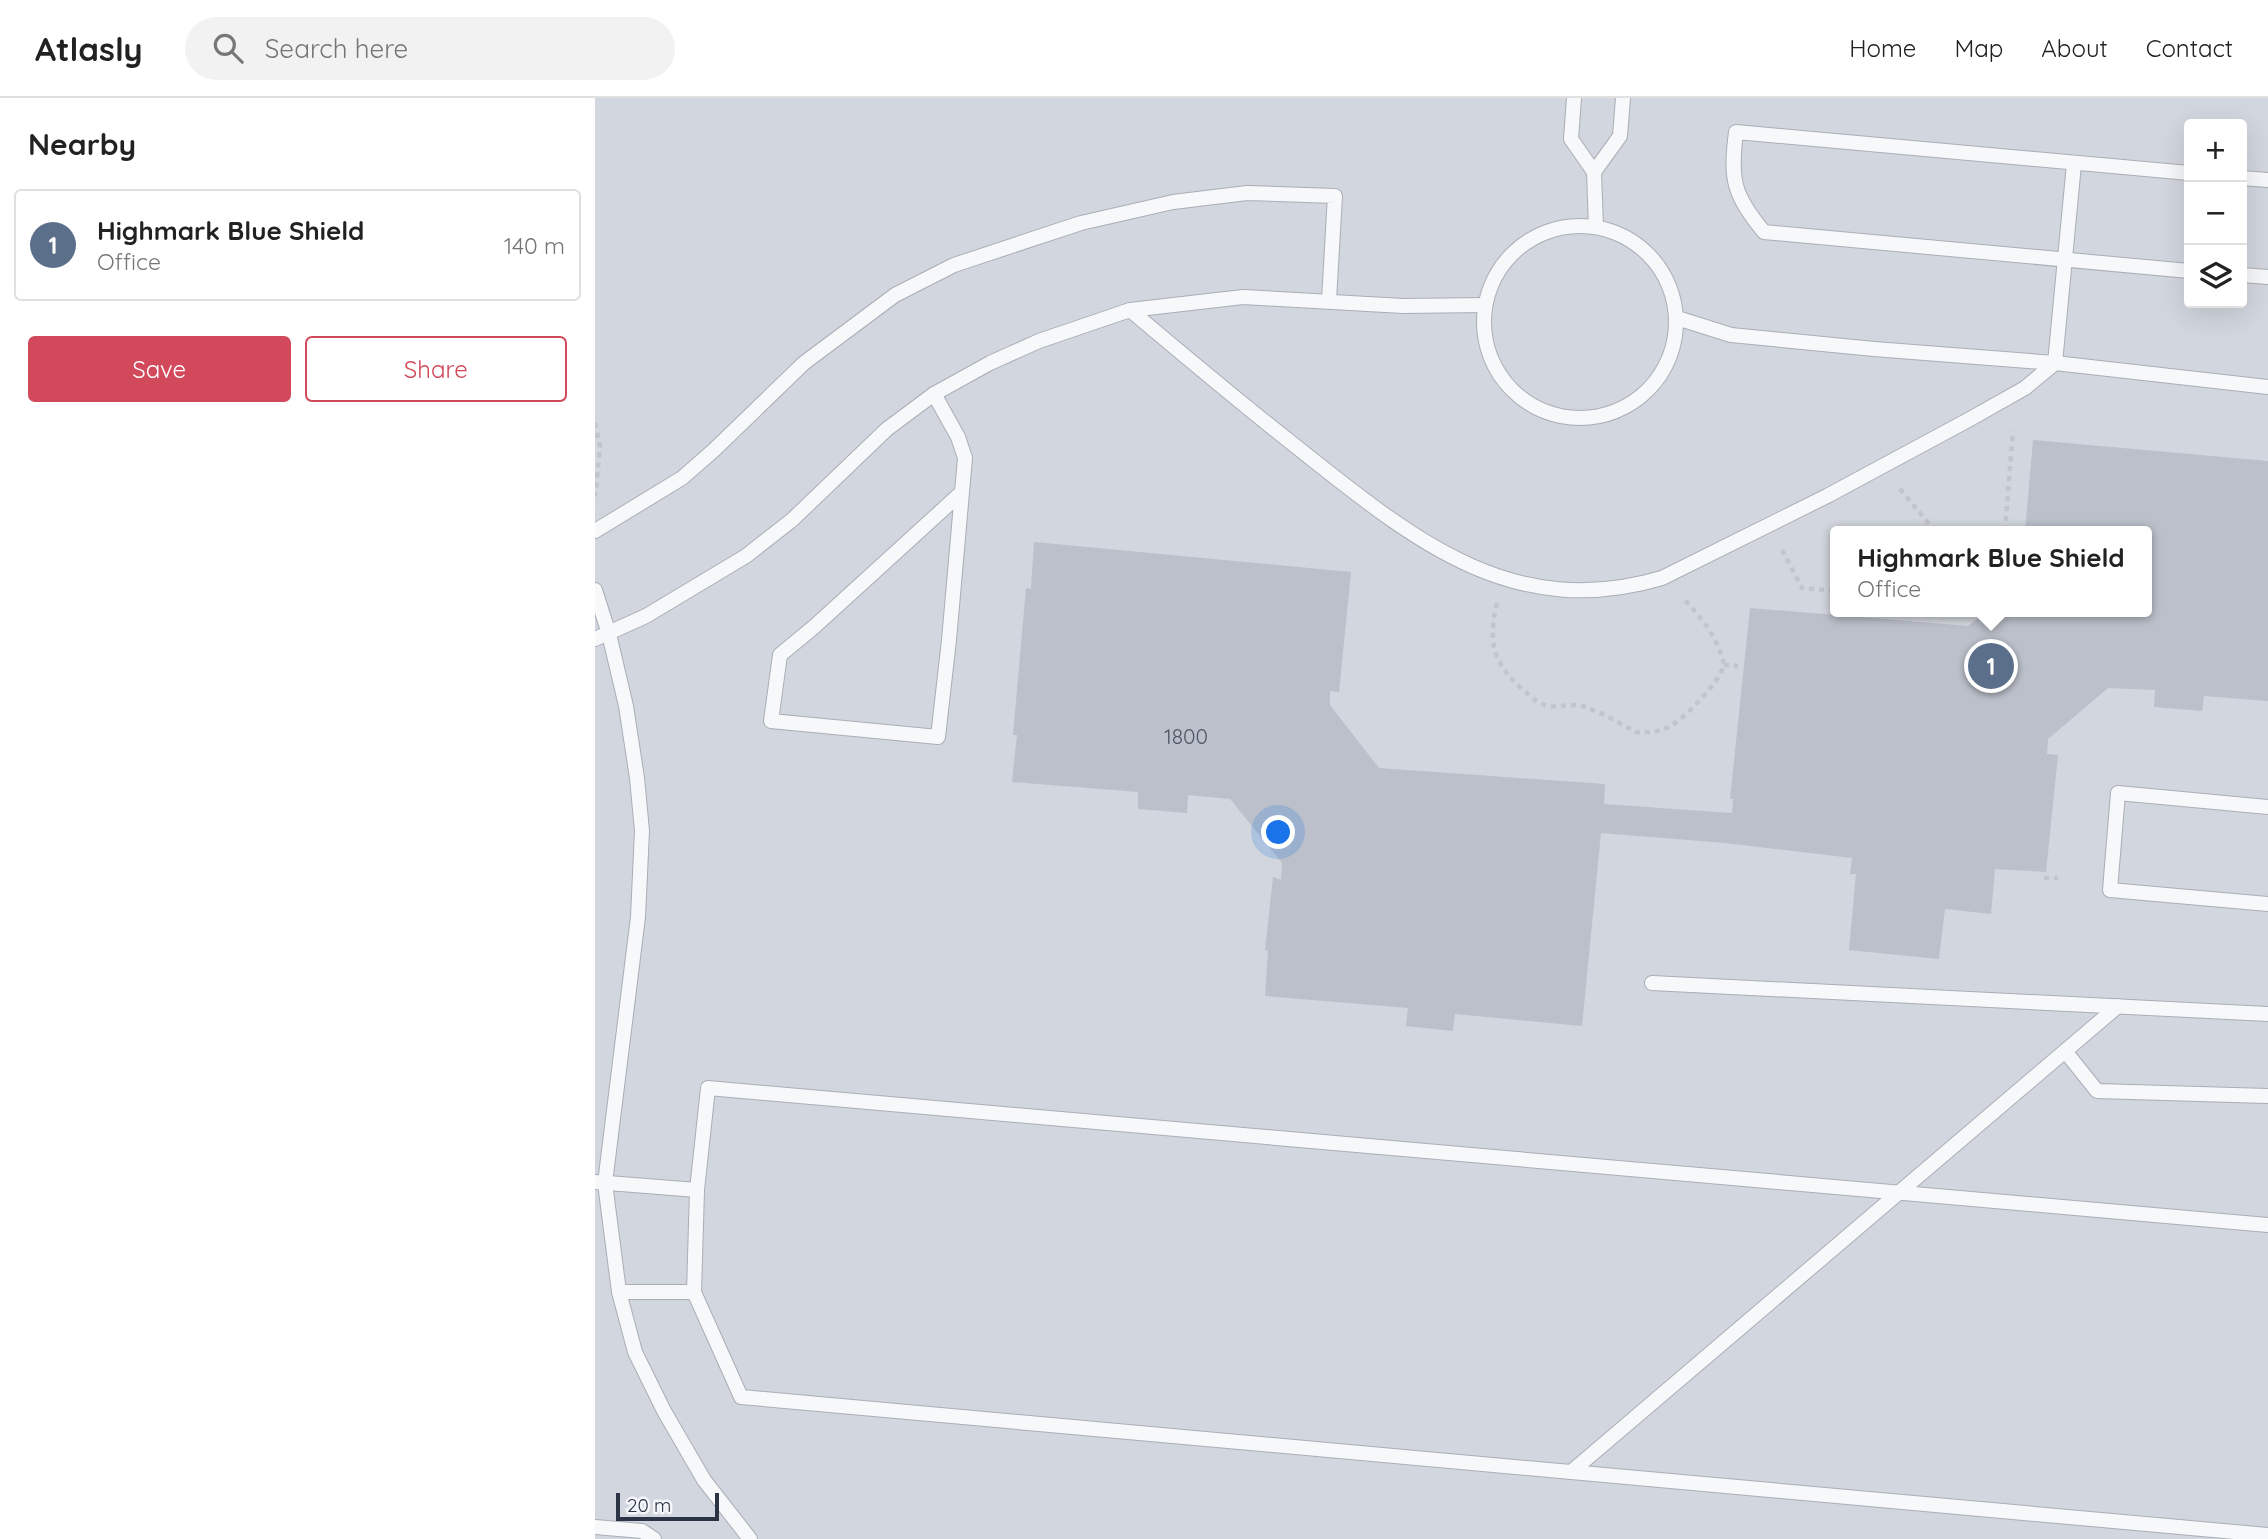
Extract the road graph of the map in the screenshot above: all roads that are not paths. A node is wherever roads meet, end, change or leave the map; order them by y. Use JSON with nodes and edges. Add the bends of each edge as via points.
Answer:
{"nodes":[{"id":1,"x":1574,"y":98,"type":"edge"},
{"id":2,"x":1623,"y":98,"type":"edge"},
{"id":3,"x":2074,"y":163,"type":"junction"},
{"id":4,"x":1594,"y":172,"type":"junction"},
{"id":5,"x":2184,"y":173,"type":"edge"},
{"id":6,"x":2247,"y":178,"type":"edge"},
{"id":7,"x":2268,"y":180,"type":"edge"},
{"id":8,"x":1596,"y":227,"type":"junction"},
{"id":9,"x":2065,"y":260,"type":"junction"},
{"id":10,"x":2184,"y":271,"type":"edge"},
{"id":11,"x":2247,"y":276,"type":"edge"},
{"id":12,"x":2268,"y":278,"type":"edge"},
{"id":13,"x":1329,"y":300,"type":"junction"},
{"id":14,"x":1485,"y":305,"type":"junction"},
{"id":15,"x":1130,"y":310,"type":"junction"},
{"id":16,"x":1677,"y":318,"type":"junction"},
{"id":17,"x":2055,"y":363,"type":"junction"},
{"id":18,"x":2268,"y":387,"type":"edge"},
{"id":19,"x":934,"y":394,"type":"junction"},
{"id":20,"x":961,"y":493,"type":"junction"},
{"id":21,"x":595,"y":530,"type":"edge"},
{"id":22,"x":595,"y":590,"type":"edge"},
{"id":23,"x":602,"y":636,"type":"edge"},
{"id":24,"x":2268,"y":807,"type":"edge"},
{"id":25,"x":2268,"y":904,"type":"edge"},
{"id":26,"x":1652,"y":983,"type":"dead end"},
{"id":27,"x":2118,"y":1006,"type":"junction"},
{"id":28,"x":2268,"y":1014,"type":"edge"},
{"id":29,"x":2065,"y":1051,"type":"junction"},
{"id":30,"x":2268,"y":1097,"type":"edge"},
{"id":31,"x":600,"y":1182,"type":"edge"},
{"id":32,"x":697,"y":1190,"type":"junction"},
{"id":33,"x":1900,"y":1192,"type":"junction"},
{"id":34,"x":2268,"y":1225,"type":"edge"},
{"id":35,"x":619,"y":1292,"type":"junction"},
{"id":36,"x":694,"y":1292,"type":"junction"},
{"id":37,"x":1571,"y":1472,"type":"junction"},
{"id":38,"x":595,"y":1527,"type":"edge"},
{"id":39,"x":2268,"y":1535,"type":"edge"},
{"id":40,"x":655,"y":1539,"type":"edge"},
{"id":41,"x":750,"y":1539,"type":"edge"}],
"edges":[{"from":1,"to":4,"type":"lane","via":[[1571,139]]},
{"from":2,"to":4,"type":"lane","via":[[1620,136]]},
{"from":3,"to":5,"type":"lane"},
{"from":3,"to":9,"type":"lane"},
{"from":3,"to":9,"type":"lane","via":[[1736,132],[1732,162],[1734,184],[1746,210],[1764,232]]},
{"from":4,"to":8,"type":"lane"},
{"from":6,"to":7,"type":"lane"},
{"from":8,"to":14,"type":"lane","via":[[1571,226],[1525,243],[1506,260]]},
{"from":8,"to":16,"type":"lane","via":[[1643,249],[1672,292]]},
{"from":9,"to":10,"type":"lane"},
{"from":9,"to":17,"type":"lane"},
{"from":11,"to":12,"type":"lane"},
{"from":13,"to":14,"type":"lane","via":[[1403,306]]},
{"from":13,"to":15,"type":"lane","via":[[1243,297]]},
{"from":13,"to":21,"type":"lane","via":[[1335,196],[1247,192],[1173,202],[1081,223],[954,265],[895,295],[804,363],[682,478]]},
{"from":14,"to":16,"type":"lane","via":[[1484,337],[1494,369],[1524,400],[1542,411],[1573,419],[1606,416],[1635,402],[1658,379],[1672,350]]},
{"from":15,"to":17,"type":"lane","via":[[1359,496],[1450,557],[1507,580],[1573,591],[1634,586],[1663,578],[1970,419],[2025,388]]},
{"from":15,"to":19,"type":"lane","via":[[1039,341]]},
{"from":16,"to":17,"type":"lane","via":[[1731,335]]},
{"from":17,"to":18,"type":"lane"},
{"from":19,"to":20,"type":"lane","via":[[965,458]]},
{"from":19,"to":23,"type":"lane","via":[[887,429],[792,520],[746,556],[703,584]]},
{"from":20,"to":20,"type":"lane","via":[[938,737],[771,721],[780,655]]},
{"from":22,"to":23,"type":"lane"},
{"from":23,"to":31,"type":"lane","via":[[626,706],[642,831],[638,916]]},
{"from":24,"to":25,"type":"lane","via":[[2118,793],[2110,890]]},
{"from":26,"to":27,"type":"lane"},
{"from":27,"to":28,"type":"lane"},
{"from":27,"to":29,"type":"lane"},
{"from":29,"to":30,"type":"lane","via":[[2097,1091]]},
{"from":29,"to":33,"type":"lane"},
{"from":31,"to":32,"type":"lane"},
{"from":31,"to":35,"type":"lane"},
{"from":32,"to":33,"type":"lane","via":[[708,1088]]},
{"from":32,"to":36,"type":"lane"},
{"from":33,"to":34,"type":"lane"},
{"from":33,"to":37,"type":"lane"},
{"from":35,"to":36,"type":"lane"},
{"from":35,"to":41,"type":"lane","via":[[635,1352],[664,1411],[704,1480]]},
{"from":36,"to":37,"type":"lane","via":[[741,1397]]},
{"from":37,"to":39,"type":"lane"},
{"from":38,"to":40,"type":"lane","via":[[642,1531]]}]}
